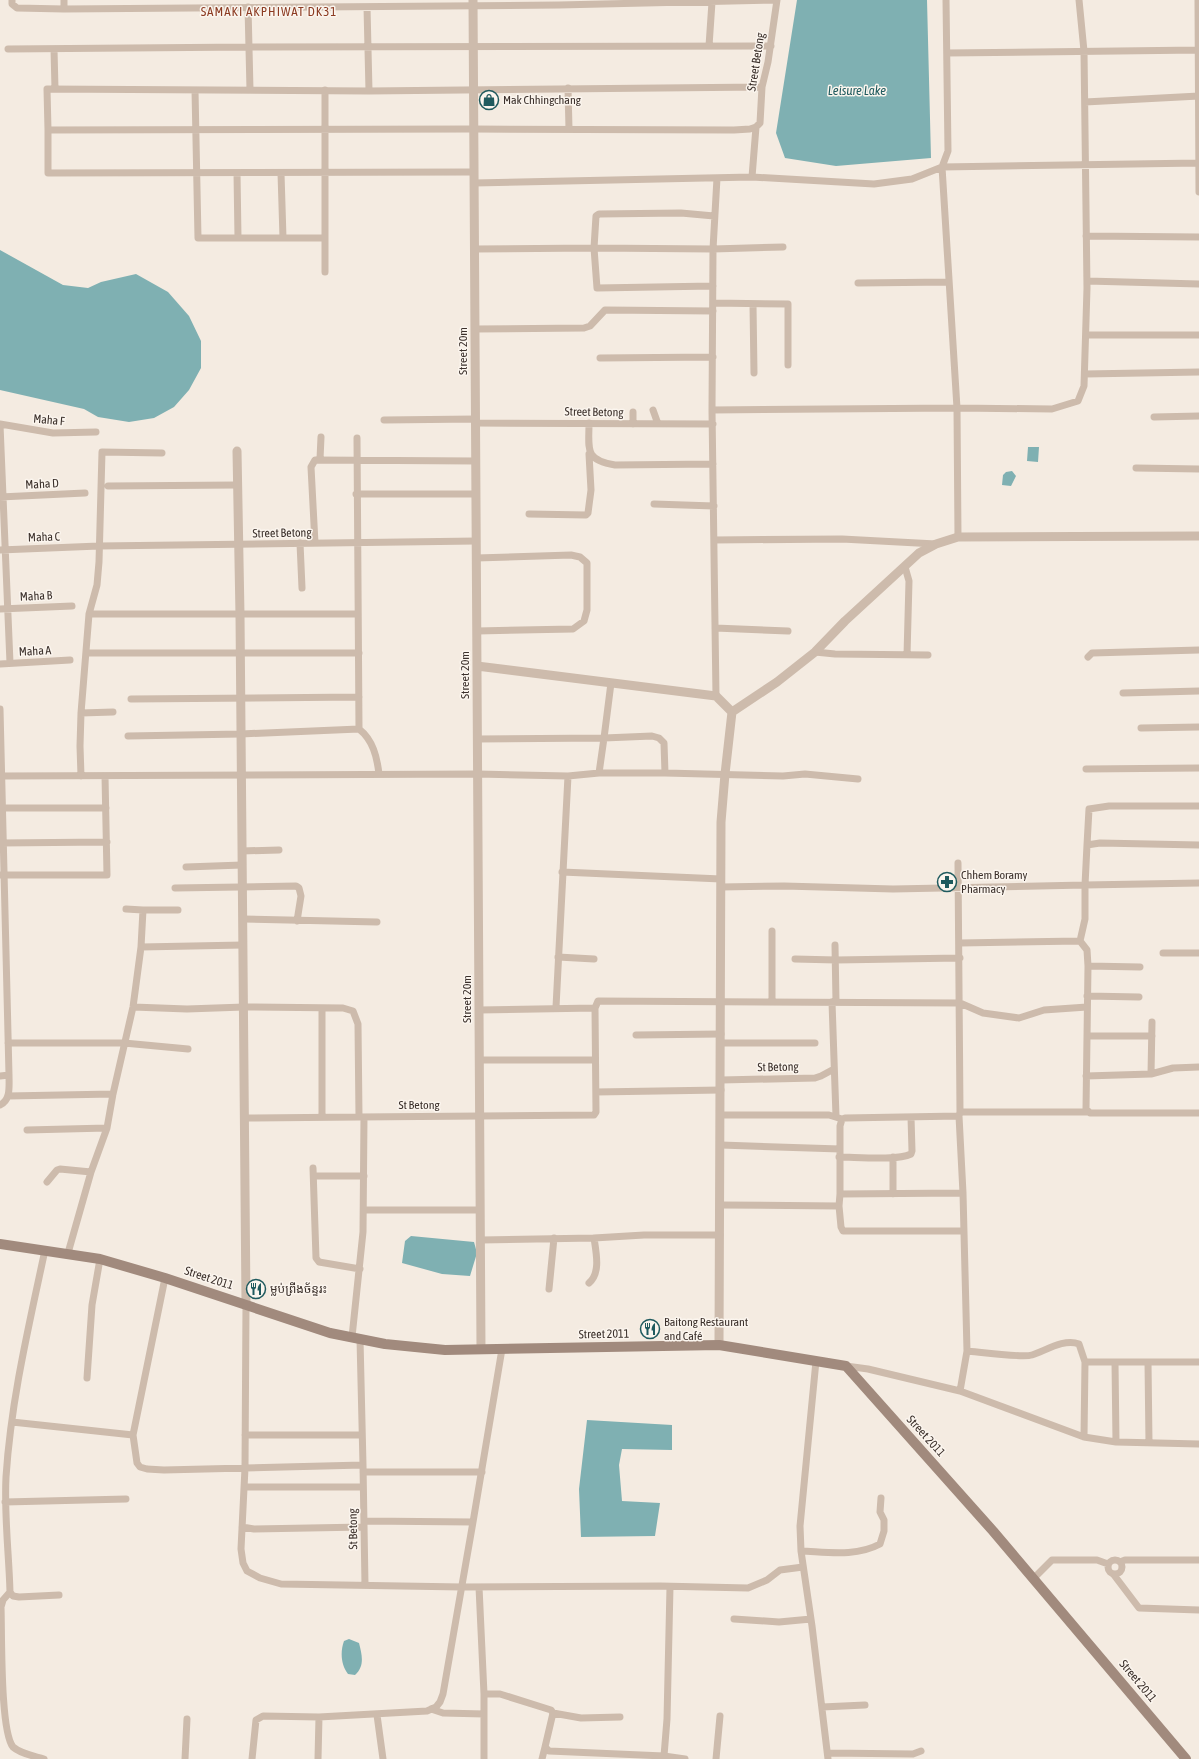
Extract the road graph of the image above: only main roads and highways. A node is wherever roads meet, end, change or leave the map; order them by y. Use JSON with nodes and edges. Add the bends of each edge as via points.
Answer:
{"nodes":[{"id":1,"x":0,"y":1244,"type":"edge"},
{"id":2,"x":1186,"y":1759,"type":"edge"}],
"edges":[{"from":1,"to":2,"type":"main road","name":"Street 2011","via":[[100,1258],[330,1333],[385,1344],[445,1350],[719,1345],[846,1366],[993,1531]]}]}
